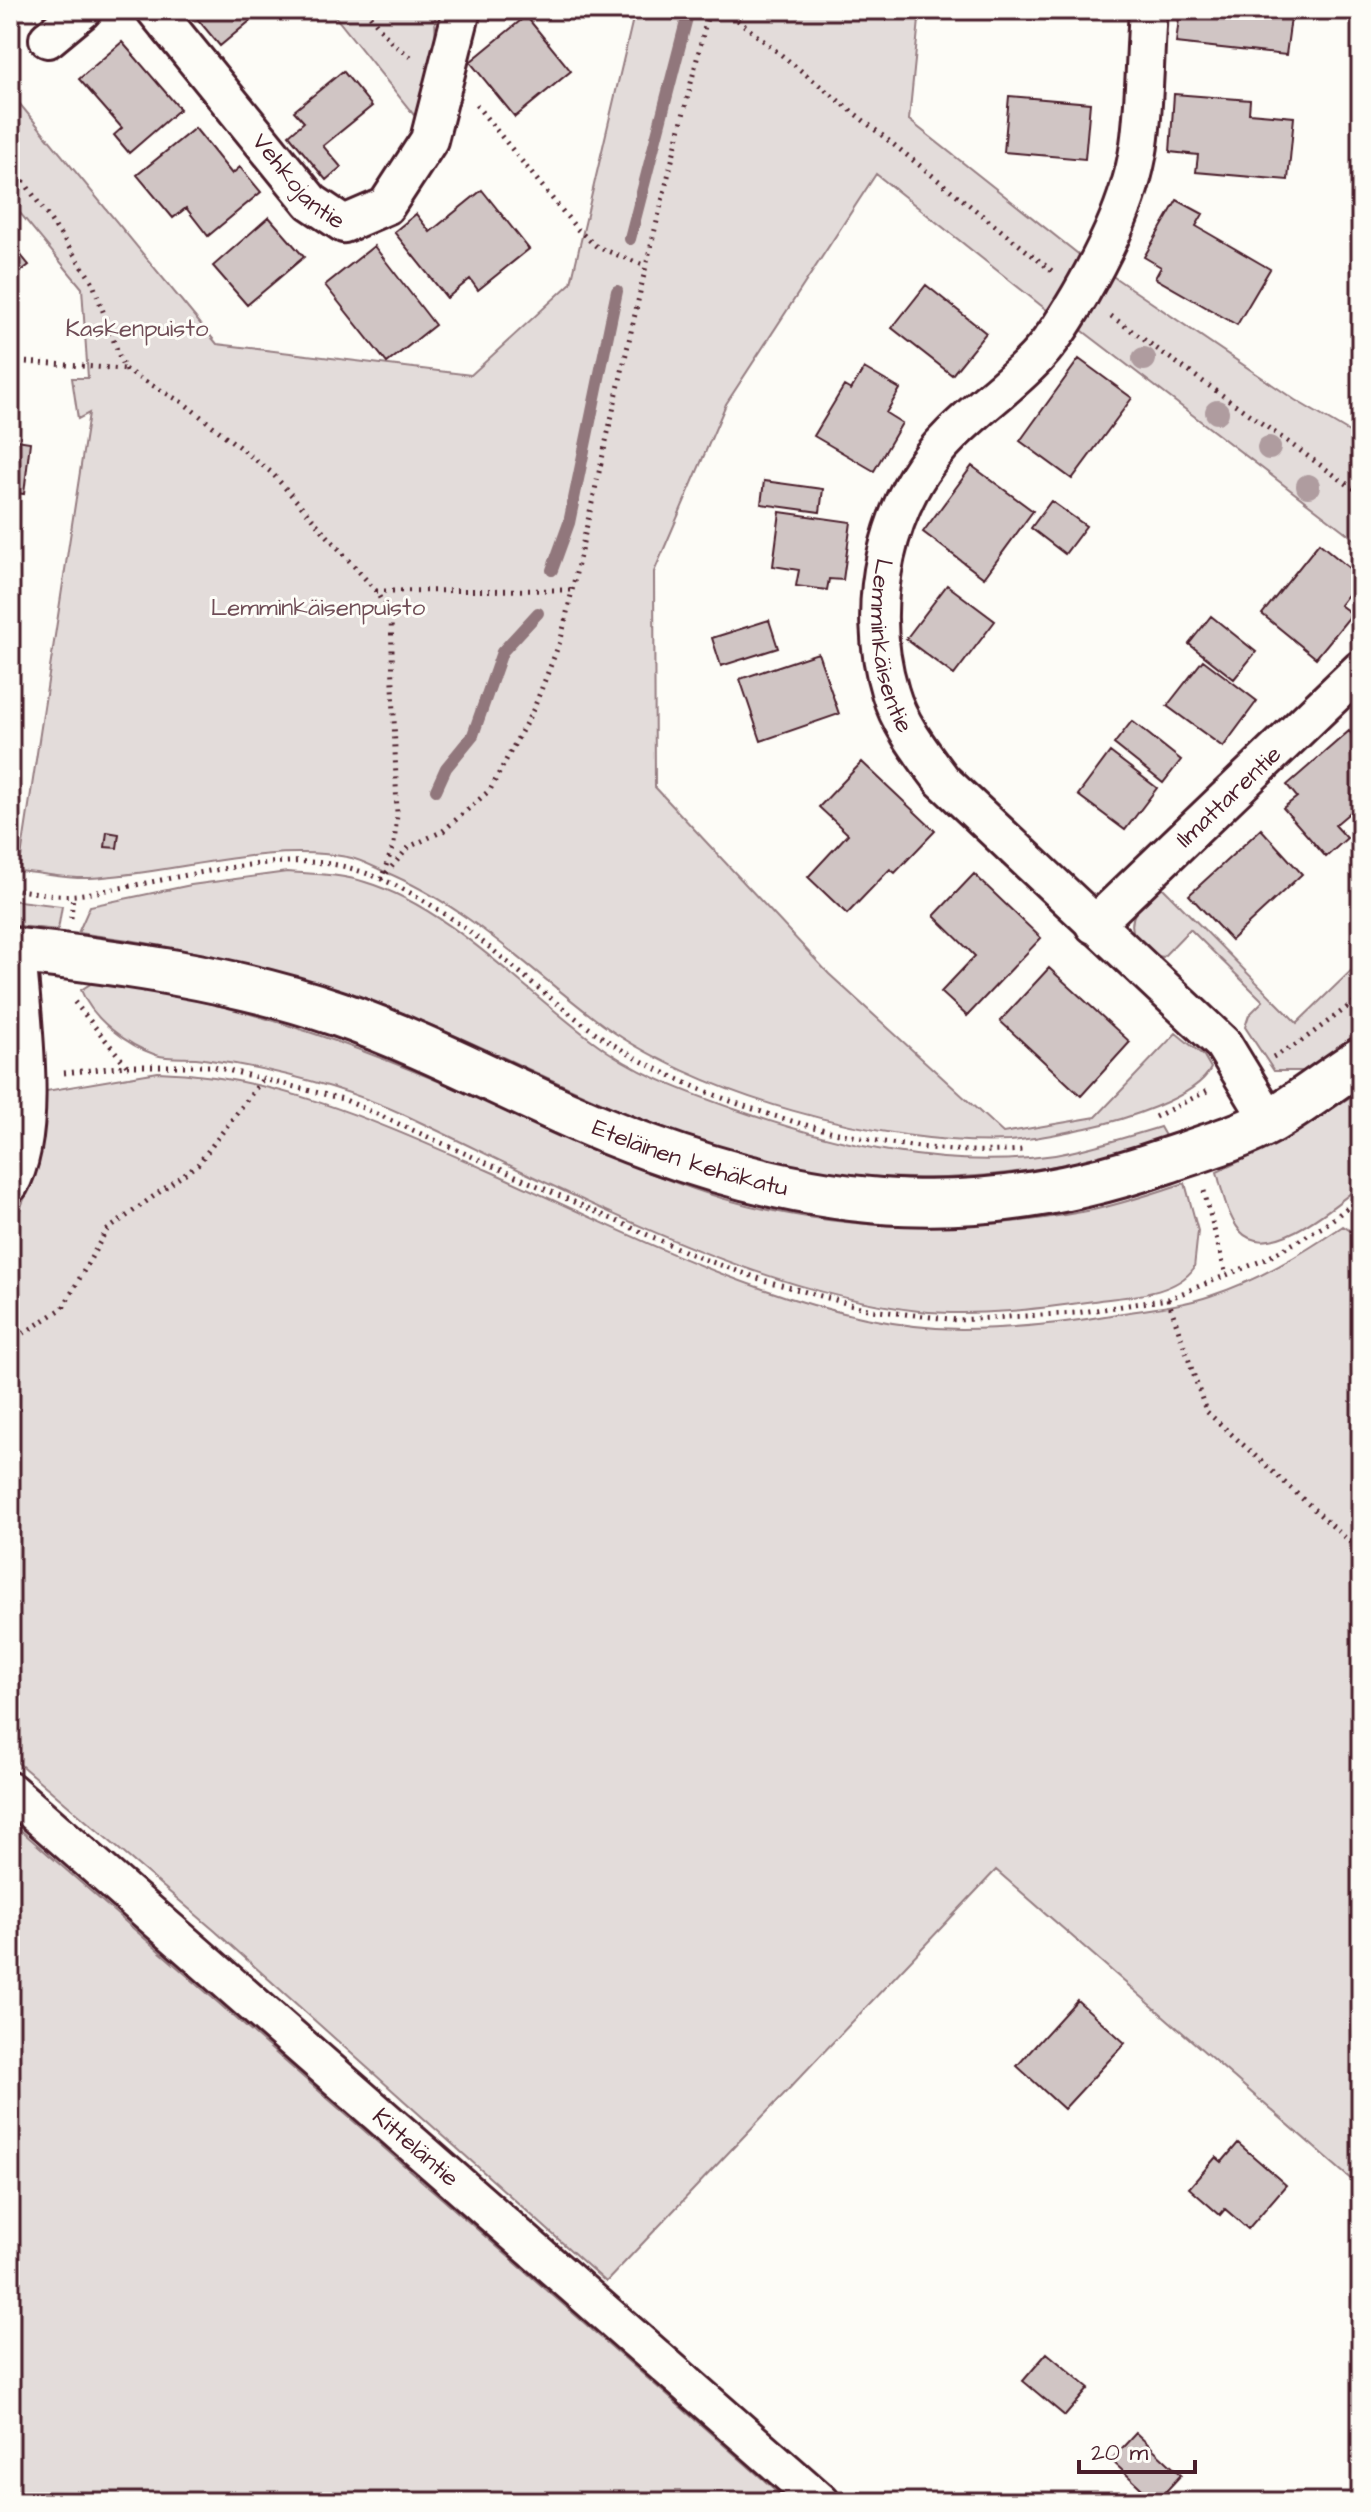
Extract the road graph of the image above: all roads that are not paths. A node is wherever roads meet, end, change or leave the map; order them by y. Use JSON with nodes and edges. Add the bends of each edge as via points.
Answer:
{"nodes":[{"id":1,"x":83,"y":10,"type":"edge"},
{"id":2,"x":155,"y":10,"type":"edge"},
{"id":3,"x":462,"y":10,"type":"edge"},
{"id":4,"x":1148,"y":10,"type":"edge"},
{"id":5,"x":48,"y":39,"type":"dead end"},
{"id":6,"x":1361,"y":669,"type":"edge"},
{"id":7,"x":1094,"y":925,"type":"junction"},
{"id":8,"x":14,"y":951,"type":"edge"},
{"id":9,"x":1361,"y":1060,"type":"edge"},
{"id":10,"x":1270,"y":1121,"type":"junction"},
{"id":11,"x":10,"y":1184,"type":"edge"},
{"id":12,"x":10,"y":1791,"type":"edge"},
{"id":13,"x":821,"y":2502,"type":"edge"}],
"edges":[{"from":1,"to":5,"type":"street"},
{"from":2,"to":3,"type":"street","name":"Vehkojantie","via":[[311,202],[344,224],[386,206],[429,140]]},
{"from":4,"to":7,"type":"street","name":"Lemminkäisentie","via":[[1140,140],[1126,196],[1081,294],[1033,363],[947,439],[913,483],[885,552],[878,623],[890,692],[912,739],[942,780]]},
{"from":6,"to":7,"type":"street","name":"Ilmattarentie"},
{"from":7,"to":10,"type":"street","name":"Lemminkäisentie","via":[[1223,1044]]},
{"from":8,"to":10,"type":"street","name":"Eteläinen kehäkatu","via":[[226,982],[340,1015],[645,1146],[743,1179],[847,1200],[970,1201],[1083,1187]]},
{"from":8,"to":11,"type":"street","via":[[26,1077],[24,1146]]},
{"from":9,"to":10,"type":"street","name":"Eteläinen kehäkatu"},
{"from":12,"to":13,"type":"street","name":"Kitteläntie"}]}
